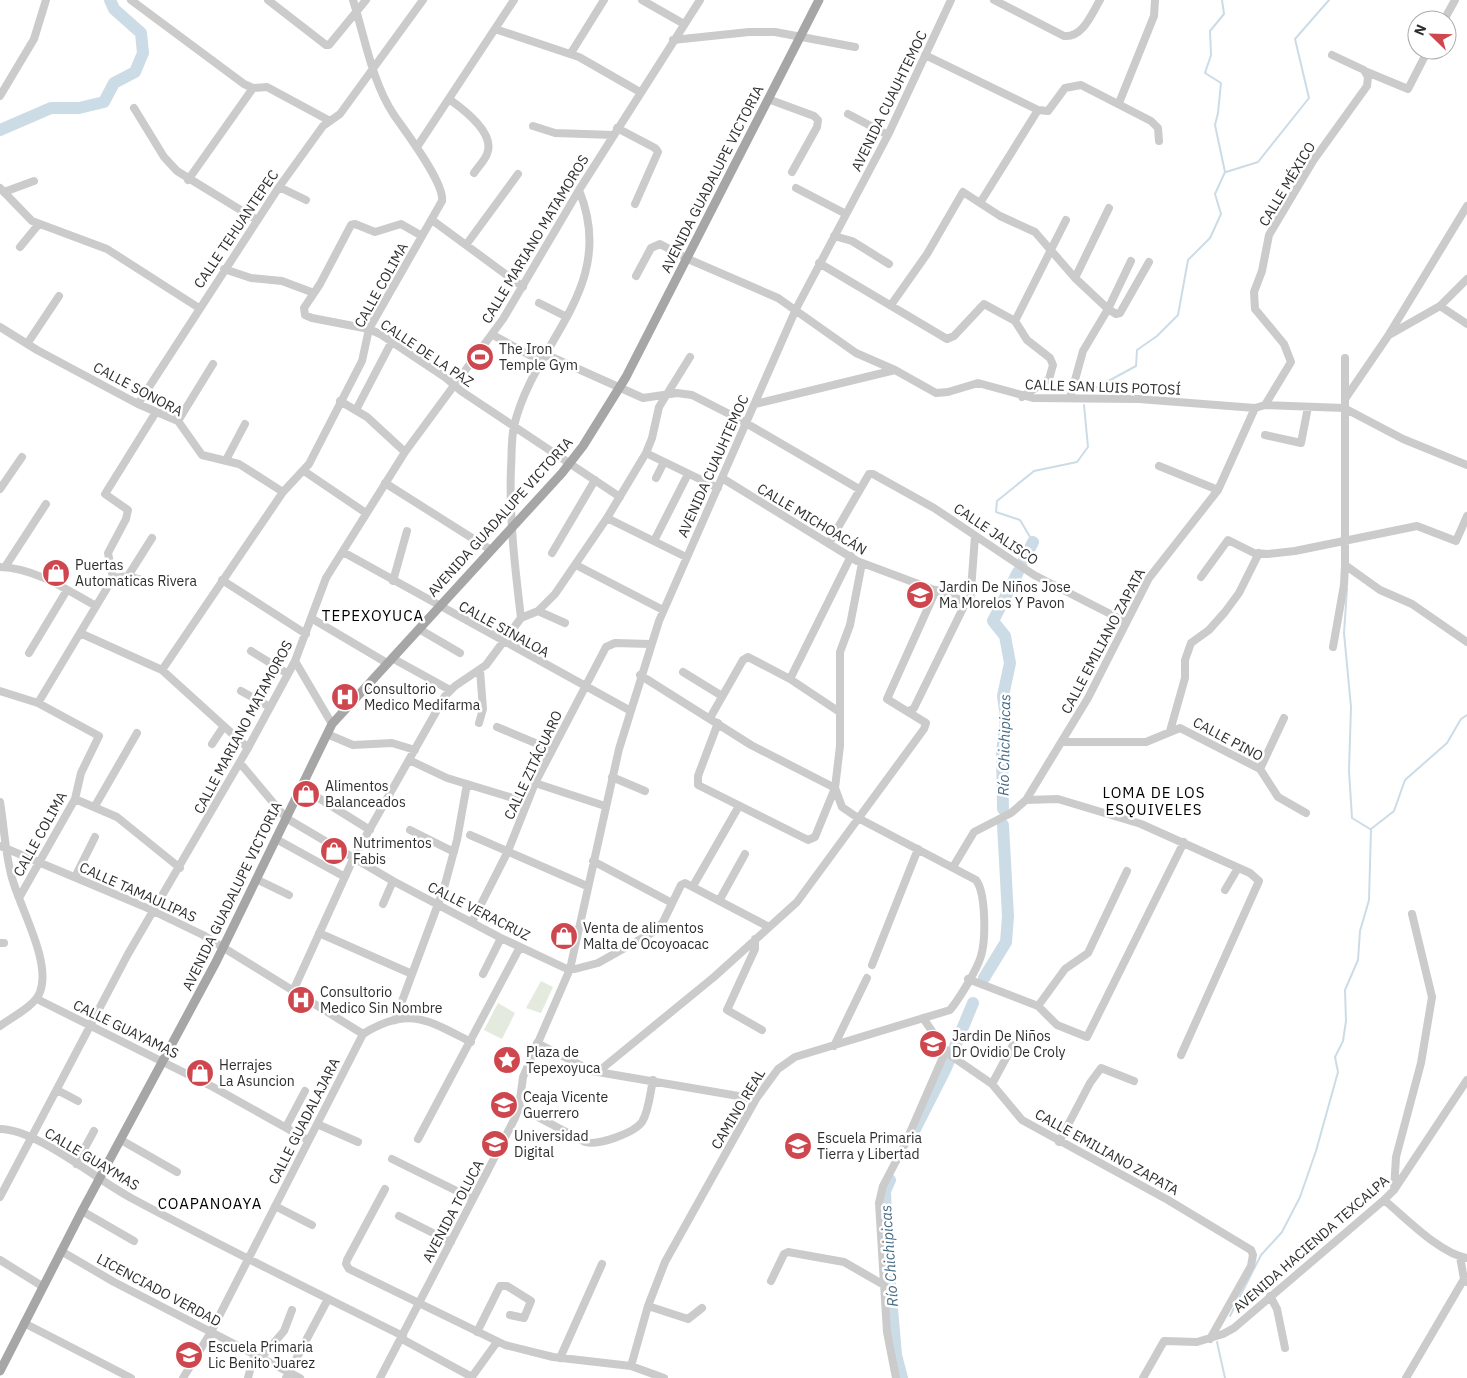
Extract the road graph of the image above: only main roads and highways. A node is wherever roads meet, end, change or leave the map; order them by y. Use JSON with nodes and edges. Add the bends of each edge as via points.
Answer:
{"nodes":[{"id":1,"x":819,"y":0,"type":"edge"},
{"id":2,"x":0,"y":1371,"type":"edge"}],
"edges":[{"from":1,"to":2,"type":"main road","name":"AVENIDA GUADALUPE VICTORIA","via":[[620,389],[570,463],[332,724],[224,946]]}]}
